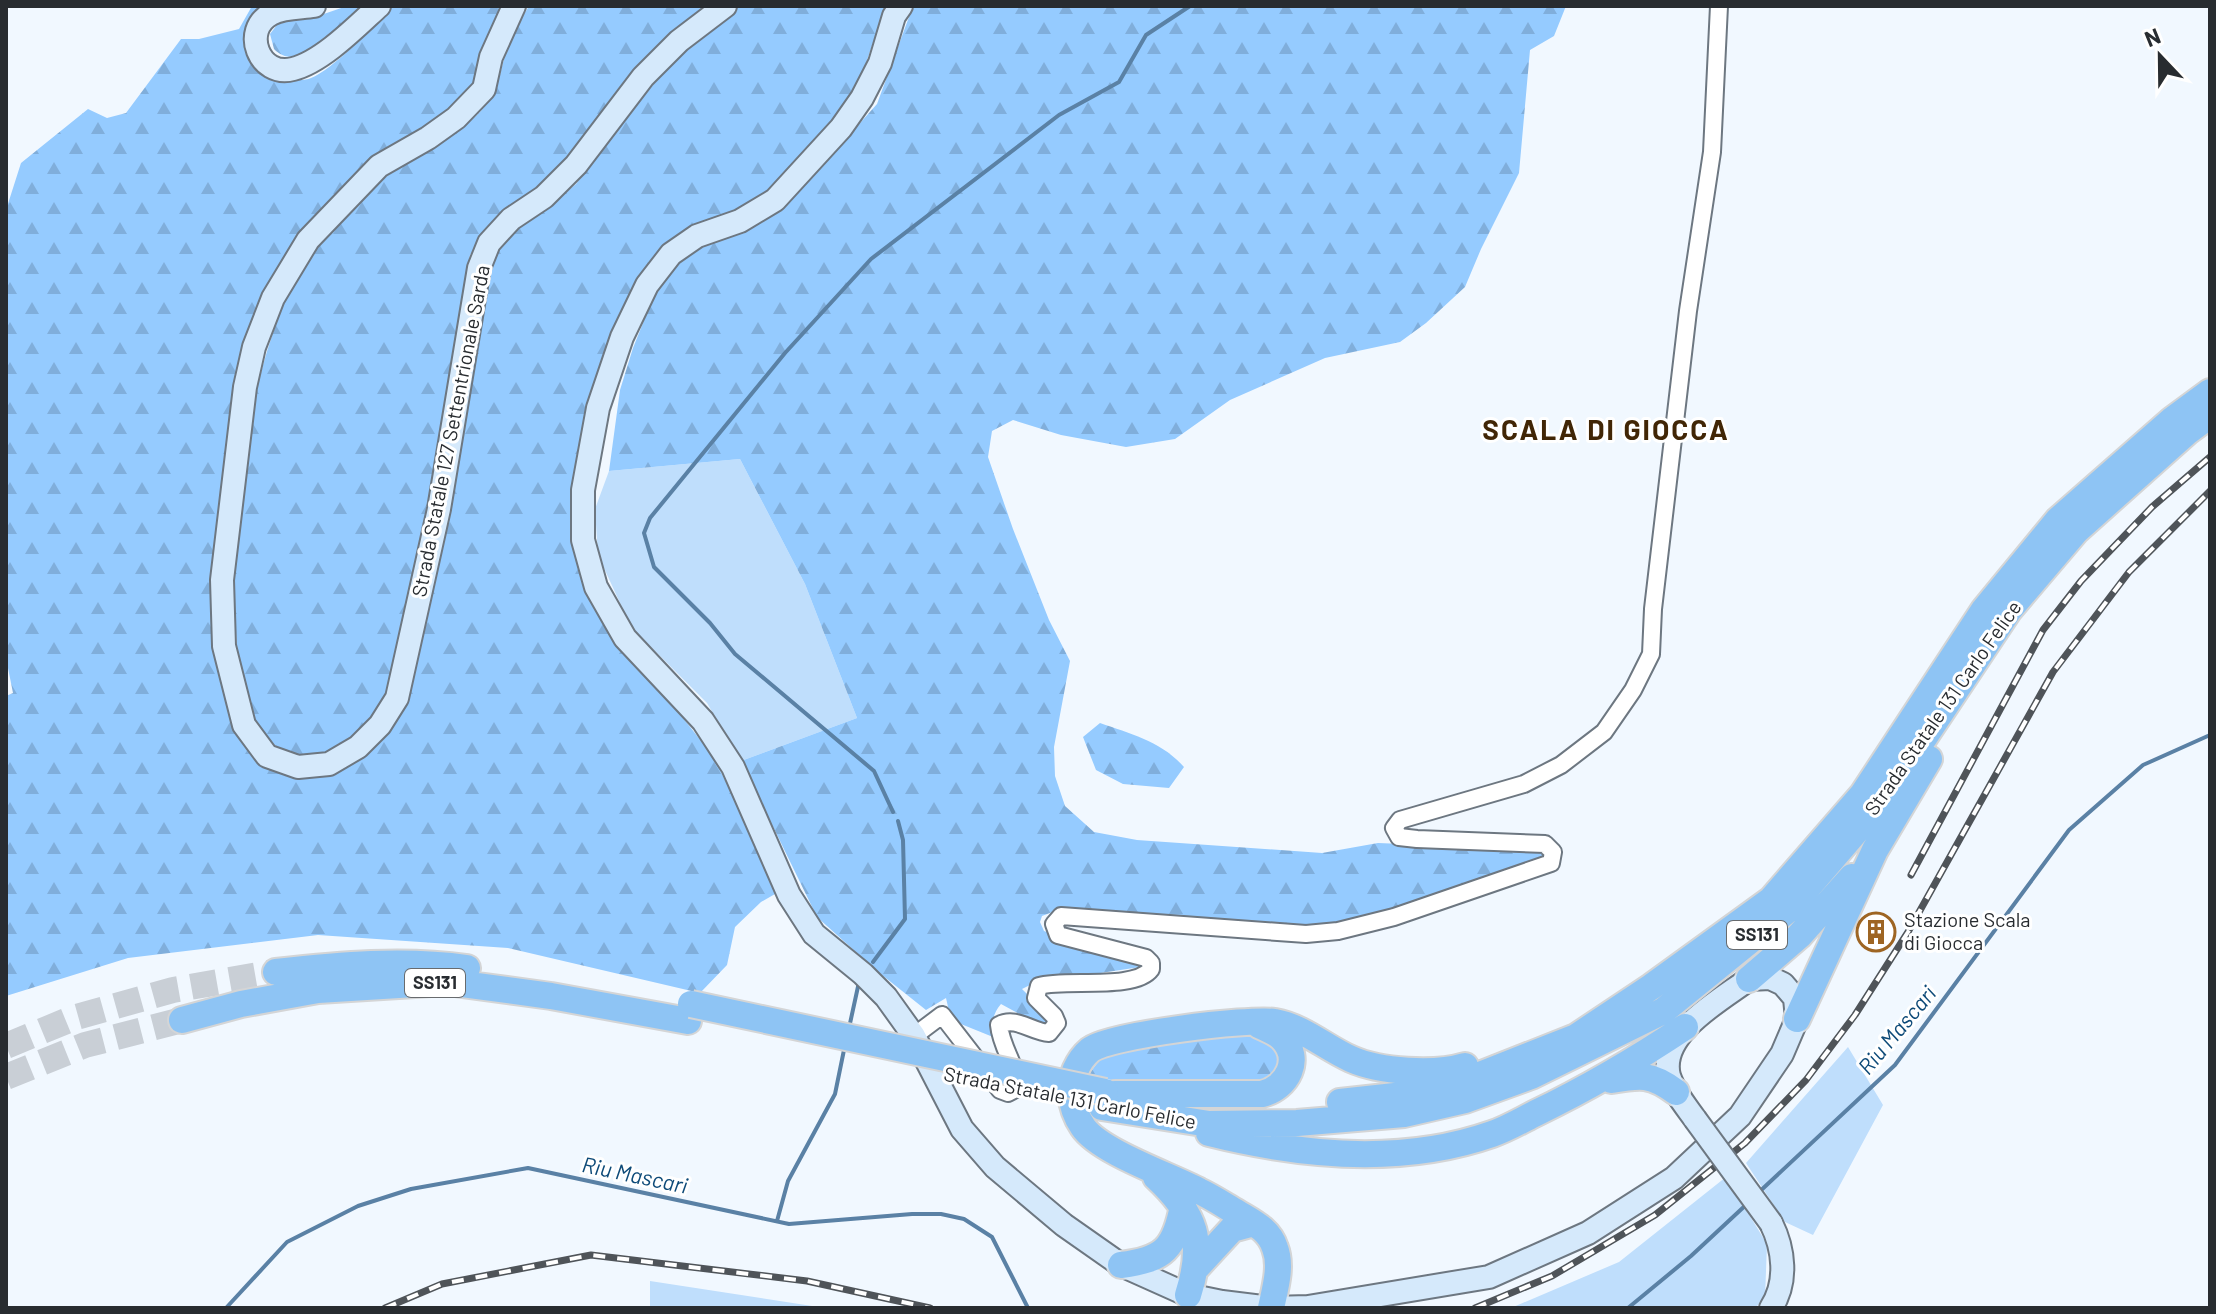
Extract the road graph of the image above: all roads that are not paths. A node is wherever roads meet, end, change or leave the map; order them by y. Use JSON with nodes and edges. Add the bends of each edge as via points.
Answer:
{"nodes":[{"id":1,"x":314,"y":6,"type":"edge"},
{"id":2,"x":379,"y":6,"type":"edge"},
{"id":3,"x":514,"y":6,"type":"edge"},
{"id":4,"x":725,"y":6,"type":"edge"},
{"id":5,"x":901,"y":6,"type":"edge"},
{"id":6,"x":1719,"y":6,"type":"edge"},
{"id":7,"x":2210,"y":392,"type":"edge"},
{"id":8,"x":2210,"y":415,"type":"edge"},
{"id":9,"x":1969,"y":669,"type":"junction"},
{"id":10,"x":1875,"y":850,"type":"junction"},
{"id":11,"x":276,"y":972,"type":"tunnel mouth"},
{"id":12,"x":1749,"y":979,"type":"junction"},
{"id":13,"x":690,"y":1012,"type":"junction"},
{"id":14,"x":1797,"y":1019,"type":"junction"},
{"id":15,"x":182,"y":1020,"type":"tunnel mouth"},
{"id":16,"x":1252,"y":1021,"type":"junction"},
{"id":17,"x":1685,"y":1027,"type":"junction"},
{"id":18,"x":914,"y":1036,"type":"junction"},
{"id":19,"x":1576,"y":1037,"type":"junction"},
{"id":20,"x":1589,"y":1087,"type":"junction"},
{"id":21,"x":1676,"y":1092,"type":"junction"},
{"id":22,"x":1108,"y":1101,"type":"junction"},
{"id":23,"x":1141,"y":1163,"type":"junction"},
{"id":24,"x":1183,"y":1206,"type":"junction"},
{"id":25,"x":1254,"y":1223,"type":"junction"},
{"id":26,"x":1121,"y":1265,"type":"junction"},
{"id":27,"x":1197,"y":1267,"type":"junction"},
{"id":28,"x":1188,"y":1295,"type":"junction"},
{"id":29,"x":1271,"y":1308,"type":"edge"},
{"id":30,"x":1771,"y":1308,"type":"edge"}],
"edges":[{"from":1,"to":2,"type":"main road","via":[[279,10],[264,19],[255,38],[269,66],[299,67],[343,40]]},
{"from":3,"to":4,"type":"main road","name":"Strada Statale 127 Settentrionale Sarda","via":[[491,57],[484,89],[447,125],[379,166],[308,240],[273,298],[254,347],[222,580],[224,646],[244,725],[267,756],[298,767],[329,764],[358,747],[397,698],[439,509],[479,268],[489,243],[576,165],[643,77]]},
{"from":5,"to":18,"type":"main road","via":[[862,98],[822,149],[775,200],[740,221],[697,236],[671,254],[647,285],[598,408],[583,490],[583,540],[596,587],[625,638],[703,721],[733,767],[789,895],[814,934],[886,997]]},
{"from":6,"to":18,"type":"street","via":[[1712,152],[1688,311],[1651,654],[1604,732],[1561,765],[1524,784],[1398,821],[1394,828],[1399,837],[1417,839],[1545,844],[1553,852],[1551,863],[1338,931],[1306,934],[1061,916],[1054,924],[1058,935],[1146,958],[1151,969],[1146,975],[1100,984],[1039,986],[1036,998],[1054,1016],[1056,1028],[1049,1033],[1013,1021],[999,1025],[1017,1077],[1019,1087],[1013,1092],[1000,1090],[942,1015]]},
{"from":7,"to":19,"type":"highway","name":"Strada Statale 131 Carlo Felice","number":"SS131","via":[[2058,520],[1984,610],[1863,794],[1771,900]]},
{"from":8,"to":9,"type":"highway","name":"Strada Statale 131 Carlo Felice","number":"SS131","via":[[2076,531],[2009,610]]},
{"from":9,"to":10,"type":"highway","via":[[1948,728]]},
{"from":9,"to":22,"type":"highway","name":"Strada Statale 131 Carlo Felice","number":"SS131","via":[[1882,801],[1789,909],[1663,1011],[1531,1076],[1465,1100],[1404,1114],[1209,1124]]},
{"from":10,"to":12,"type":"highway","via":[[1799,936]]},
{"from":10,"to":14,"type":"highway"},
{"from":11,"to":13,"type":"highway","name":"Strada Statale 131 Carlo Felice","number":"SS131","via":[[351,963],[448,965]]},
{"from":12,"to":14,"type":"main road","via":[[1781,982],[1795,998]]},
{"from":12,"to":17,"type":"main road"},
{"from":13,"to":15,"type":"highway","name":"Strada Statale 131 Carlo Felice","number":"SS131","via":[[447,982],[318,990]]},
{"from":13,"to":22,"type":"highway","name":"Strada Statale 131 Carlo Felice","number":"SS131"},
{"from":14,"to":29,"type":"main road","via":[[1782,1054],[1740,1116],[1674,1178],[1588,1233],[1489,1277],[1308,1307]]},
{"from":16,"to":19,"type":"highway","via":[[1276,1022],[1354,1061],[1395,1070],[1460,1068],[1524,1046]]},
{"from":16,"to":22,"type":"highway","via":[[1278,1035],[1289,1048],[1290,1073],[1280,1087],[1253,1094]]},
{"from":16,"to":23,"type":"highway","via":[[1120,1039],[1091,1050],[1076,1068],[1071,1104],[1084,1129]]},
{"from":17,"to":20,"type":"highway"},
{"from":17,"to":21,"type":"main road","via":[[1668,1058]]},
{"from":18,"to":26,"type":"main road","via":[[962,1129],[995,1167]]},
{"from":19,"to":22,"type":"highway","name":"Strada Statale 131 Carlo Felice","number":"SS131","via":[[1457,1084],[1404,1095],[1295,1108]]},
{"from":20,"to":21,"type":"highway","via":[[1641,1075]]},
{"from":20,"to":22,"type":"highway","via":[[1493,1134],[1435,1148],[1360,1156],[1251,1144]]},
{"from":21,"to":30,"type":"main road","bridge":true,"via":[[1782,1245],[1782,1270]]},
{"from":23,"to":24,"type":"highway"},
{"from":23,"to":25,"type":"highway"},
{"from":24,"to":26,"type":"highway","via":[[1178,1234],[1166,1251],[1146,1262]]},
{"from":24,"to":27,"type":"highway","via":[[1195,1231]]},
{"from":25,"to":27,"type":"highway","via":[[1232,1229]]},
{"from":25,"to":29,"type":"highway","via":[[1276,1249]]},
{"from":26,"to":28,"type":"main road"},
{"from":27,"to":28,"type":"highway"},
{"from":28,"to":29,"type":"main road"}]}
